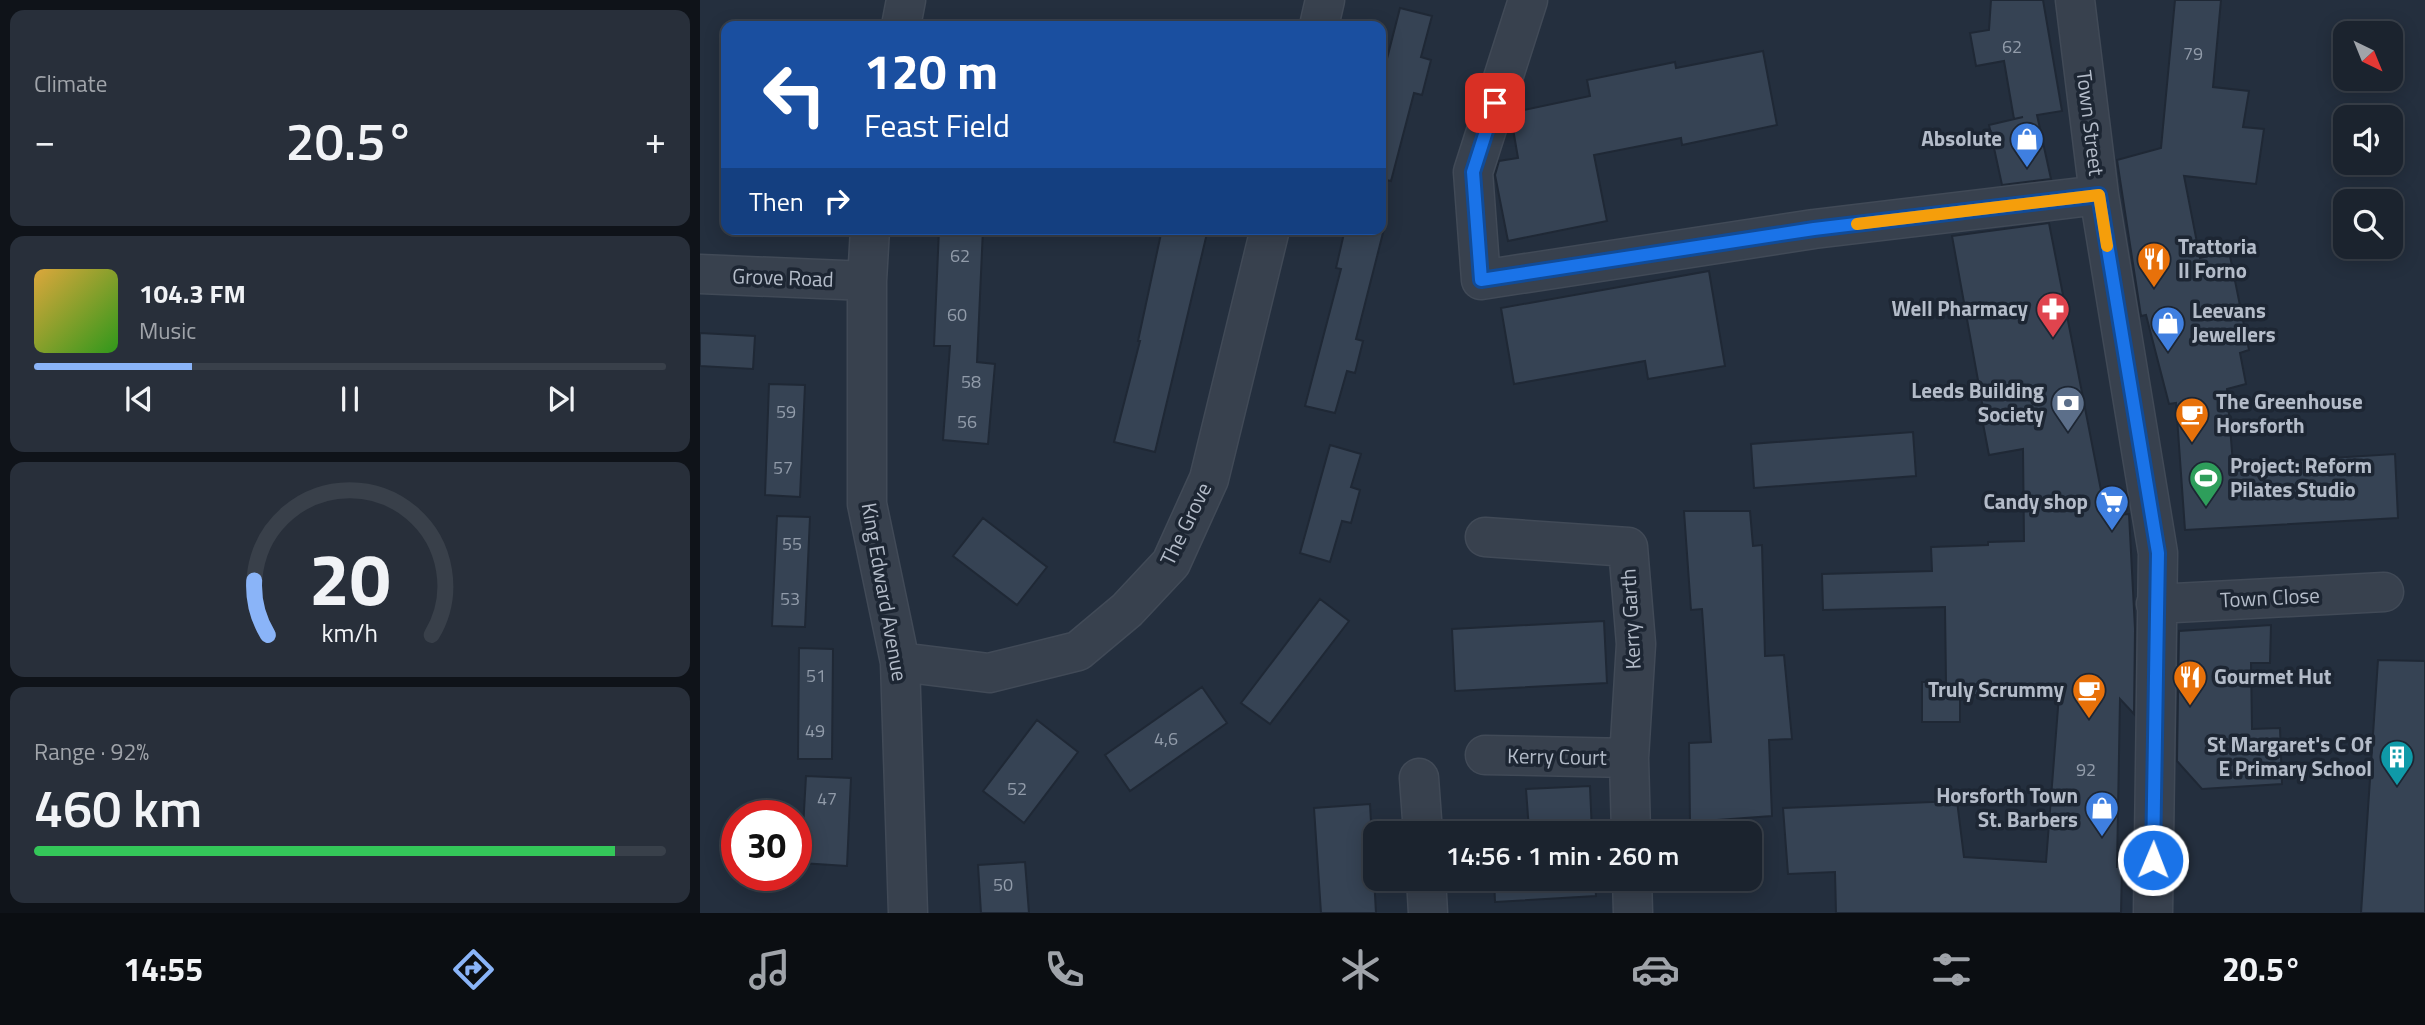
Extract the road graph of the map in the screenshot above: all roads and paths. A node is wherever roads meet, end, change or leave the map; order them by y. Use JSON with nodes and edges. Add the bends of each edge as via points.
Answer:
{"nodes":[{"id":1,"x":906,"y":0,"type":"edge"},
{"id":2,"x":1325,"y":0,"type":"edge"},
{"id":3,"x":1528,"y":0,"type":"edge"},
{"id":4,"x":2075,"y":0,"type":"edge"},
{"id":5,"x":902,"y":21,"type":"edge"},
{"id":6,"x":1320,"y":21,"type":"edge"},
{"id":7,"x":2099,"y":195,"type":"junction"},
{"id":8,"x":870,"y":235,"type":"edge"},
{"id":9,"x":1269,"y":235,"type":"edge"},
{"id":10,"x":700,"y":274,"type":"edge"},
{"id":11,"x":867,"y":281,"type":"junction"},
{"id":12,"x":1485,"y":537,"type":"dead end"},
{"id":13,"x":2384,"y":592,"type":"dead end"},
{"id":14,"x":2156,"y":604,"type":"junction"},
{"id":15,"x":900,"y":662,"type":"junction"},
{"id":16,"x":1485,"y":755,"type":"dead end"},
{"id":17,"x":1629,"y":758,"type":"junction"},
{"id":18,"x":1419,"y":778,"type":"dead end"},
{"id":19,"x":1422,"y":821,"type":"edge"},
{"id":20,"x":1631,"y":821,"type":"edge"},
{"id":21,"x":1427,"y":891,"type":"edge"},
{"id":22,"x":1632,"y":891,"type":"edge"},
{"id":23,"x":908,"y":913,"type":"edge"},
{"id":24,"x":1428,"y":913,"type":"edge"},
{"id":25,"x":1633,"y":913,"type":"edge"},
{"id":26,"x":2153,"y":913,"type":"edge"}],
"edges":[{"from":1,"to":5,"type":"street"},
{"from":2,"to":6,"type":"street"},
{"from":3,"to":7,"type":"street","via":[[1473,172],[1481,280],[1814,229]]},
{"from":4,"to":7,"type":"street","name":"Town Street"},
{"from":7,"to":14,"type":"street","name":"Town Street","via":[[2158,553]]},
{"from":8,"to":11,"type":"street","name":"King Edward Avenue"},
{"from":9,"to":15,"type":"street","name":"The Grove","via":[[1209,479],[1171,563],[1127,610],[1078,651],[989,673]]},
{"from":10,"to":11,"type":"street","name":"Grove Road"},
{"from":11,"to":15,"type":"street","name":"King Edward Avenue","via":[[867,504]]},
{"from":12,"to":17,"type":"street","name":"Kerry Garth","via":[[1628,547],[1636,644]]},
{"from":13,"to":14,"type":"street","name":"Town Close"},
{"from":14,"to":26,"type":"street","name":"Town Street"},
{"from":15,"to":23,"type":"street","name":"King Edward Avenue"},
{"from":16,"to":17,"type":"street","name":"Kerry Court"},
{"from":17,"to":20,"type":"street","name":"Kerry Garth"},
{"from":18,"to":19,"type":"street"},
{"from":21,"to":24,"type":"street"},
{"from":22,"to":25,"type":"street"}]}
